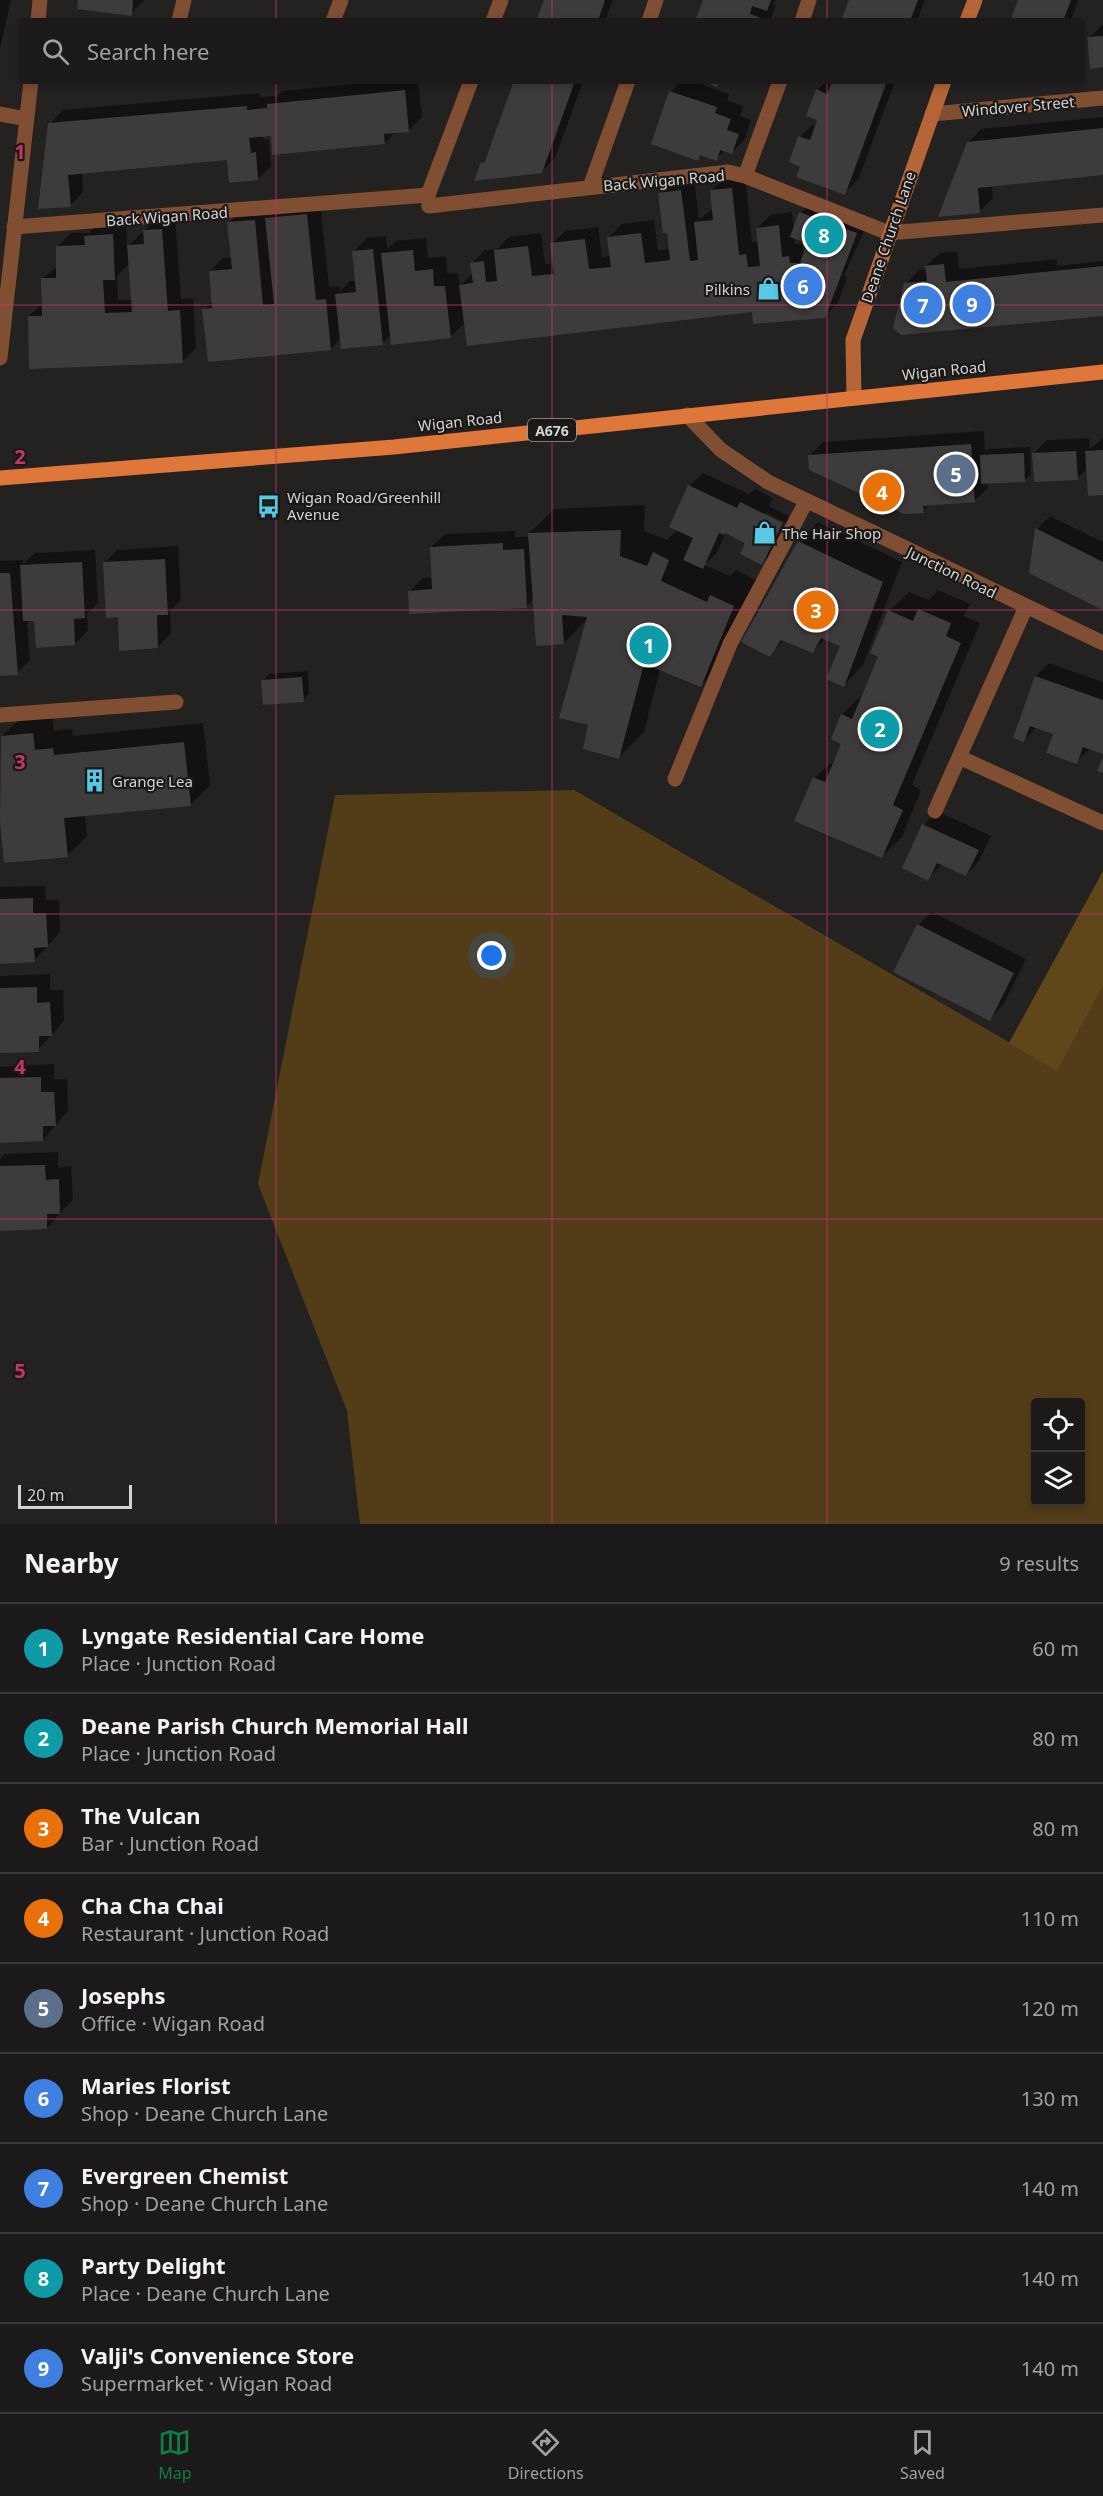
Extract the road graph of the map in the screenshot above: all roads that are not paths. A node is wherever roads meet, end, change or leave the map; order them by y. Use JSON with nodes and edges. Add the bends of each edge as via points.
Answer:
{"nodes":[{"id":1,"x":40,"y":0,"type":"edge"},
{"id":2,"x":184,"y":0,"type":"edge"},
{"id":3,"x":341,"y":0,"type":"edge"},
{"id":4,"x":501,"y":0,"type":"edge"},
{"id":5,"x":656,"y":0,"type":"edge"},
{"id":6,"x":809,"y":0,"type":"edge"},
{"id":7,"x":975,"y":0,"type":"edge"},
{"id":8,"x":38,"y":18,"type":"edge"},
{"id":9,"x":180,"y":18,"type":"edge"},
{"id":10,"x":334,"y":18,"type":"edge"},
{"id":11,"x":494,"y":18,"type":"edge"},
{"id":12,"x":650,"y":18,"type":"edge"},
{"id":13,"x":803,"y":18,"type":"edge"},
{"id":14,"x":968,"y":18,"type":"edge"},
{"id":15,"x":31,"y":84,"type":"edge"},
{"id":16,"x":470,"y":84,"type":"edge"},
{"id":17,"x":627,"y":84,"type":"edge"},
{"id":18,"x":779,"y":84,"type":"edge"},
{"id":19,"x":943,"y":84,"type":"edge"},
{"id":20,"x":1103,"y":98,"type":"edge"},
{"id":21,"x":0,"y":114,"type":"edge"},
{"id":22,"x":932,"y":114,"type":"junction"},
{"id":23,"x":27,"y":119,"type":"junction"},
{"id":24,"x":745,"y":176,"type":"junction"},
{"id":25,"x":591,"y":187,"type":"junction"},
{"id":26,"x":428,"y":201,"type":"junction"},
{"id":27,"x":1103,"y":215,"type":"edge"},
{"id":28,"x":14,"y":227,"type":"junction"},
{"id":29,"x":889,"y":233,"type":"junction"},
{"id":30,"x":5,"y":259,"type":"edge"},
{"id":31,"x":0,"y":358,"type":"edge"},
{"id":32,"x":1103,"y":372,"type":"edge"},
{"id":33,"x":854,"y":397,"type":"junction"},
{"id":34,"x":687,"y":415,"type":"junction"},
{"id":35,"x":0,"y":478,"type":"edge"},
{"id":36,"x":806,"y":502,"type":"junction"},
{"id":37,"x":1026,"y":608,"type":"junction"},
{"id":38,"x":1103,"y":643,"type":"edge"},
{"id":39,"x":176,"y":702,"type":"dead end"},
{"id":40,"x":0,"y":715,"type":"edge"},
{"id":41,"x":959,"y":757,"type":"junction"},
{"id":42,"x":675,"y":779,"type":"dead end"},
{"id":43,"x":935,"y":811,"type":"dead end"},
{"id":44,"x":1103,"y":823,"type":"edge"}],
"edges":[{"from":1,"to":8,"type":"street"},
{"from":2,"to":9,"type":"street"},
{"from":3,"to":10,"type":"street"},
{"from":4,"to":11,"type":"street"},
{"from":5,"to":12,"type":"street"},
{"from":6,"to":13,"type":"street"},
{"from":7,"to":14,"type":"street"},
{"from":15,"to":23,"type":"street"},
{"from":16,"to":26,"type":"street"},
{"from":17,"to":25,"type":"street"},
{"from":18,"to":24,"type":"street"},
{"from":19,"to":22,"type":"street","name":"Deane Church Lane"},
{"from":20,"to":22,"type":"street","name":"Windover Street"},
{"from":21,"to":23,"type":"street"},
{"from":22,"to":29,"type":"street","name":"Deane Church Lane"},
{"from":23,"to":28,"type":"street"},
{"from":24,"to":25,"type":"street","name":"Back Wigan Road","via":[[728,172]]},
{"from":24,"to":29,"type":"street","name":"Back Wigan Road"},
{"from":25,"to":26,"type":"street","name":"Back Wigan Road"},
{"from":26,"to":28,"type":"street","name":"Back Wigan Road"},
{"from":27,"to":29,"type":"street","name":"Back Wigan Road"},
{"from":28,"to":30,"type":"street"},
{"from":29,"to":33,"type":"street","name":"Deane Church Lane","via":[[853,340]]},
{"from":30,"to":31,"type":"street"},
{"from":32,"to":33,"type":"main road","name":"Wigan Road","number":"A676"},
{"from":33,"to":34,"type":"main road","name":"Wigan Road","number":"A676"},
{"from":34,"to":35,"type":"main road","name":"Wigan Road","number":"A676","via":[[394,447]]},
{"from":34,"to":36,"type":"street","name":"Junction Road","via":[[721,450]]},
{"from":36,"to":37,"type":"street","name":"Junction Road"},
{"from":36,"to":42,"type":"street","via":[[730,644]]},
{"from":37,"to":38,"type":"street","name":"Junction Road"},
{"from":37,"to":41,"type":"street"},
{"from":39,"to":40,"type":"street"},
{"from":41,"to":43,"type":"street"},
{"from":41,"to":44,"type":"street"}]}
